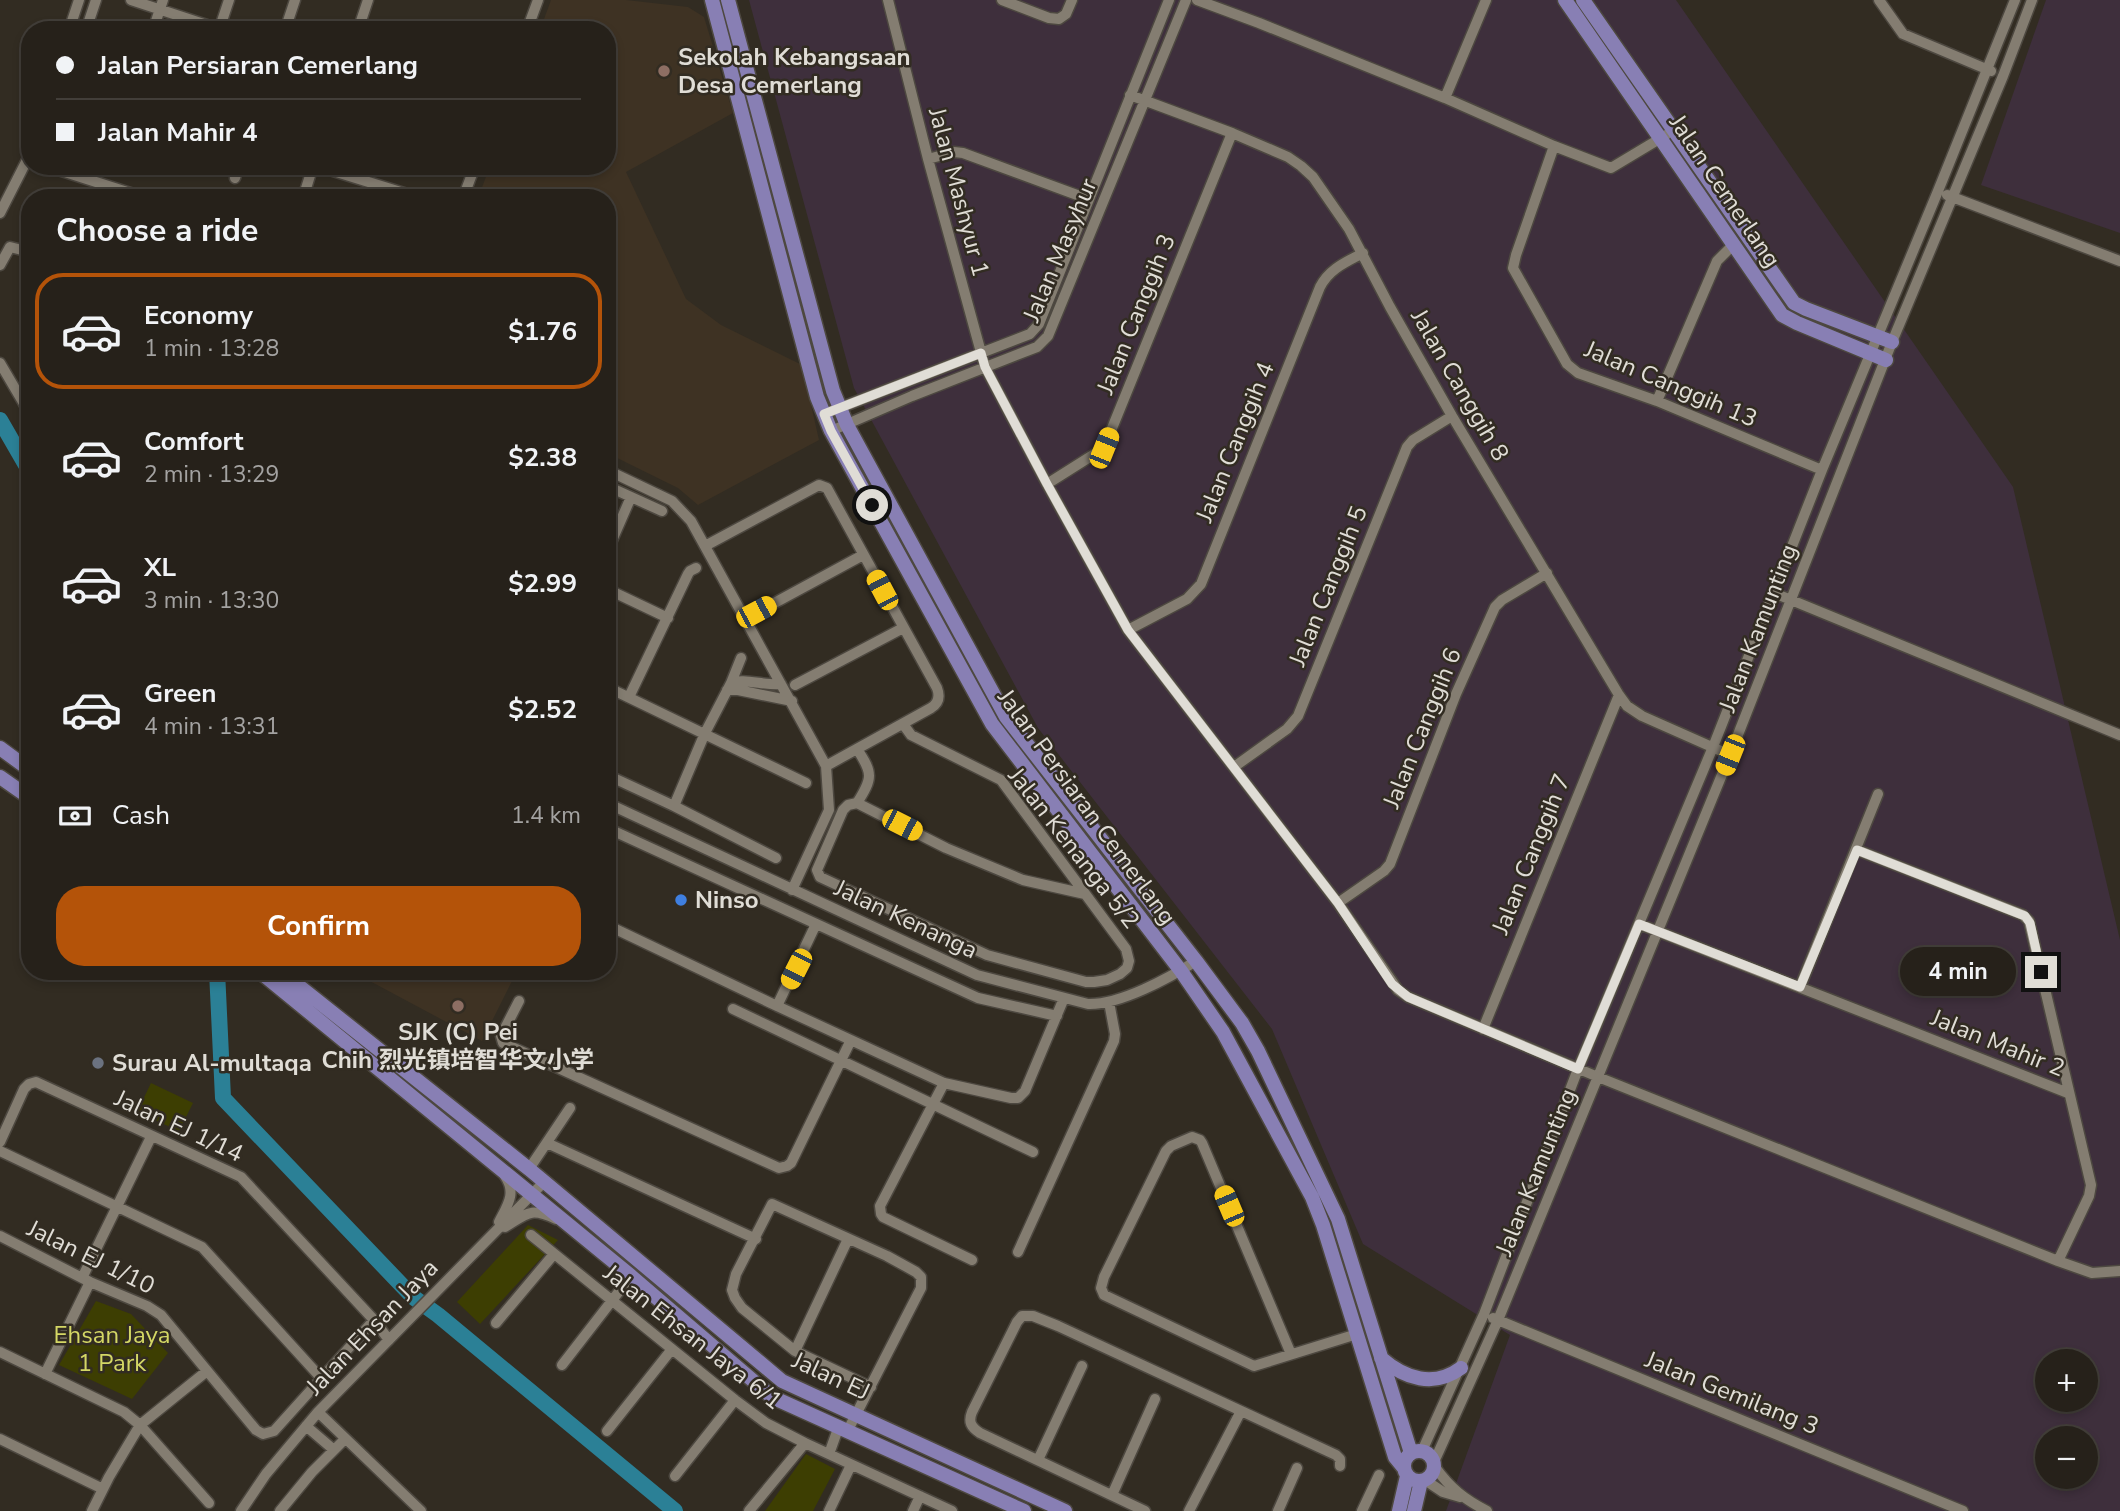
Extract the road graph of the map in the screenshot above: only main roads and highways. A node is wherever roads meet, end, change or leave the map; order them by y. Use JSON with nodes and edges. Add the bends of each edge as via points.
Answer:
{"nodes":[{"id":1,"x":712,"y":0,"type":"edge"},
{"id":2,"x":728,"y":0,"type":"edge"},
{"id":3,"x":1565,"y":0,"type":"edge"},
{"id":4,"x":1583,"y":0,"type":"edge"},
{"id":5,"x":1667,"y":134,"type":"junction"},
{"id":6,"x":1892,"y":342,"type":"road end"},
{"id":7,"x":1885,"y":360,"type":"road end"},
{"id":8,"x":0,"y":748,"type":"edge"},
{"id":9,"x":21,"y":763,"type":"edge"},
{"id":10,"x":0,"y":777,"type":"edge"},
{"id":11,"x":21,"y":792,"type":"edge"},
{"id":12,"x":270,"y":980,"type":"edge"},
{"id":13,"x":291,"y":980,"type":"edge"},
{"id":14,"x":1380,"y":1357,"type":"junction"},
{"id":15,"x":1461,"y":1368,"type":"road end"},
{"id":16,"x":1416,"y":1452,"type":"junction"},
{"id":17,"x":1414,"y":1476,"type":"junction"},
{"id":18,"x":1024,"y":1511,"type":"edge"},
{"id":19,"x":1065,"y":1511,"type":"edge"},
{"id":20,"x":1399,"y":1511,"type":"edge"},
{"id":21,"x":1414,"y":1511,"type":"edge"}],
"edges":[{"from":1,"to":17,"type":"main road","name":"Jalan Persiaran Cemerlang","via":[[817,397],[831,431],[992,724],[1181,971],[1240,1062],[1312,1197],[1395,1457]]},
{"from":2,"to":14,"type":"main road","name":"Jalan Persiaran Cemerlang","via":[[833,391],[847,425],[1006,717],[1242,1023],[1338,1219]]},
{"from":3,"to":5,"type":"main road","name":"Jalan Cemerlang"},
{"from":4,"to":5,"type":"main road","name":"Jalan Cemerlang"},
{"from":5,"to":6,"type":"main road","name":"Jalan Cemerlang","via":[[1751,239],[1794,303]]},
{"from":5,"to":7,"type":"main road","name":"Jalan Cemerlang","via":[[1782,315]]},
{"from":8,"to":9,"type":"main road"},
{"from":10,"to":11,"type":"main road"},
{"from":12,"to":18,"type":"main road","name":"Jalan EJ","via":[[772,1397]]},
{"from":13,"to":19,"type":"main road","name":"Jalan EJ","via":[[529,1169],[782,1381]]},
{"from":14,"to":15,"type":"main road","via":[[1421,1379],[1445,1378]]},
{"from":14,"to":16,"type":"main road","name":"Jalan Persiaran Cemerlang"},
{"from":16,"to":17,"type":"main road","via":[[1405,1459]]},
{"from":16,"to":17,"type":"main road","via":[[1430,1455],[1434,1465],[1430,1476]]},
{"from":17,"to":20,"type":"main road"},
{"from":17,"to":21,"type":"main road"}]}
